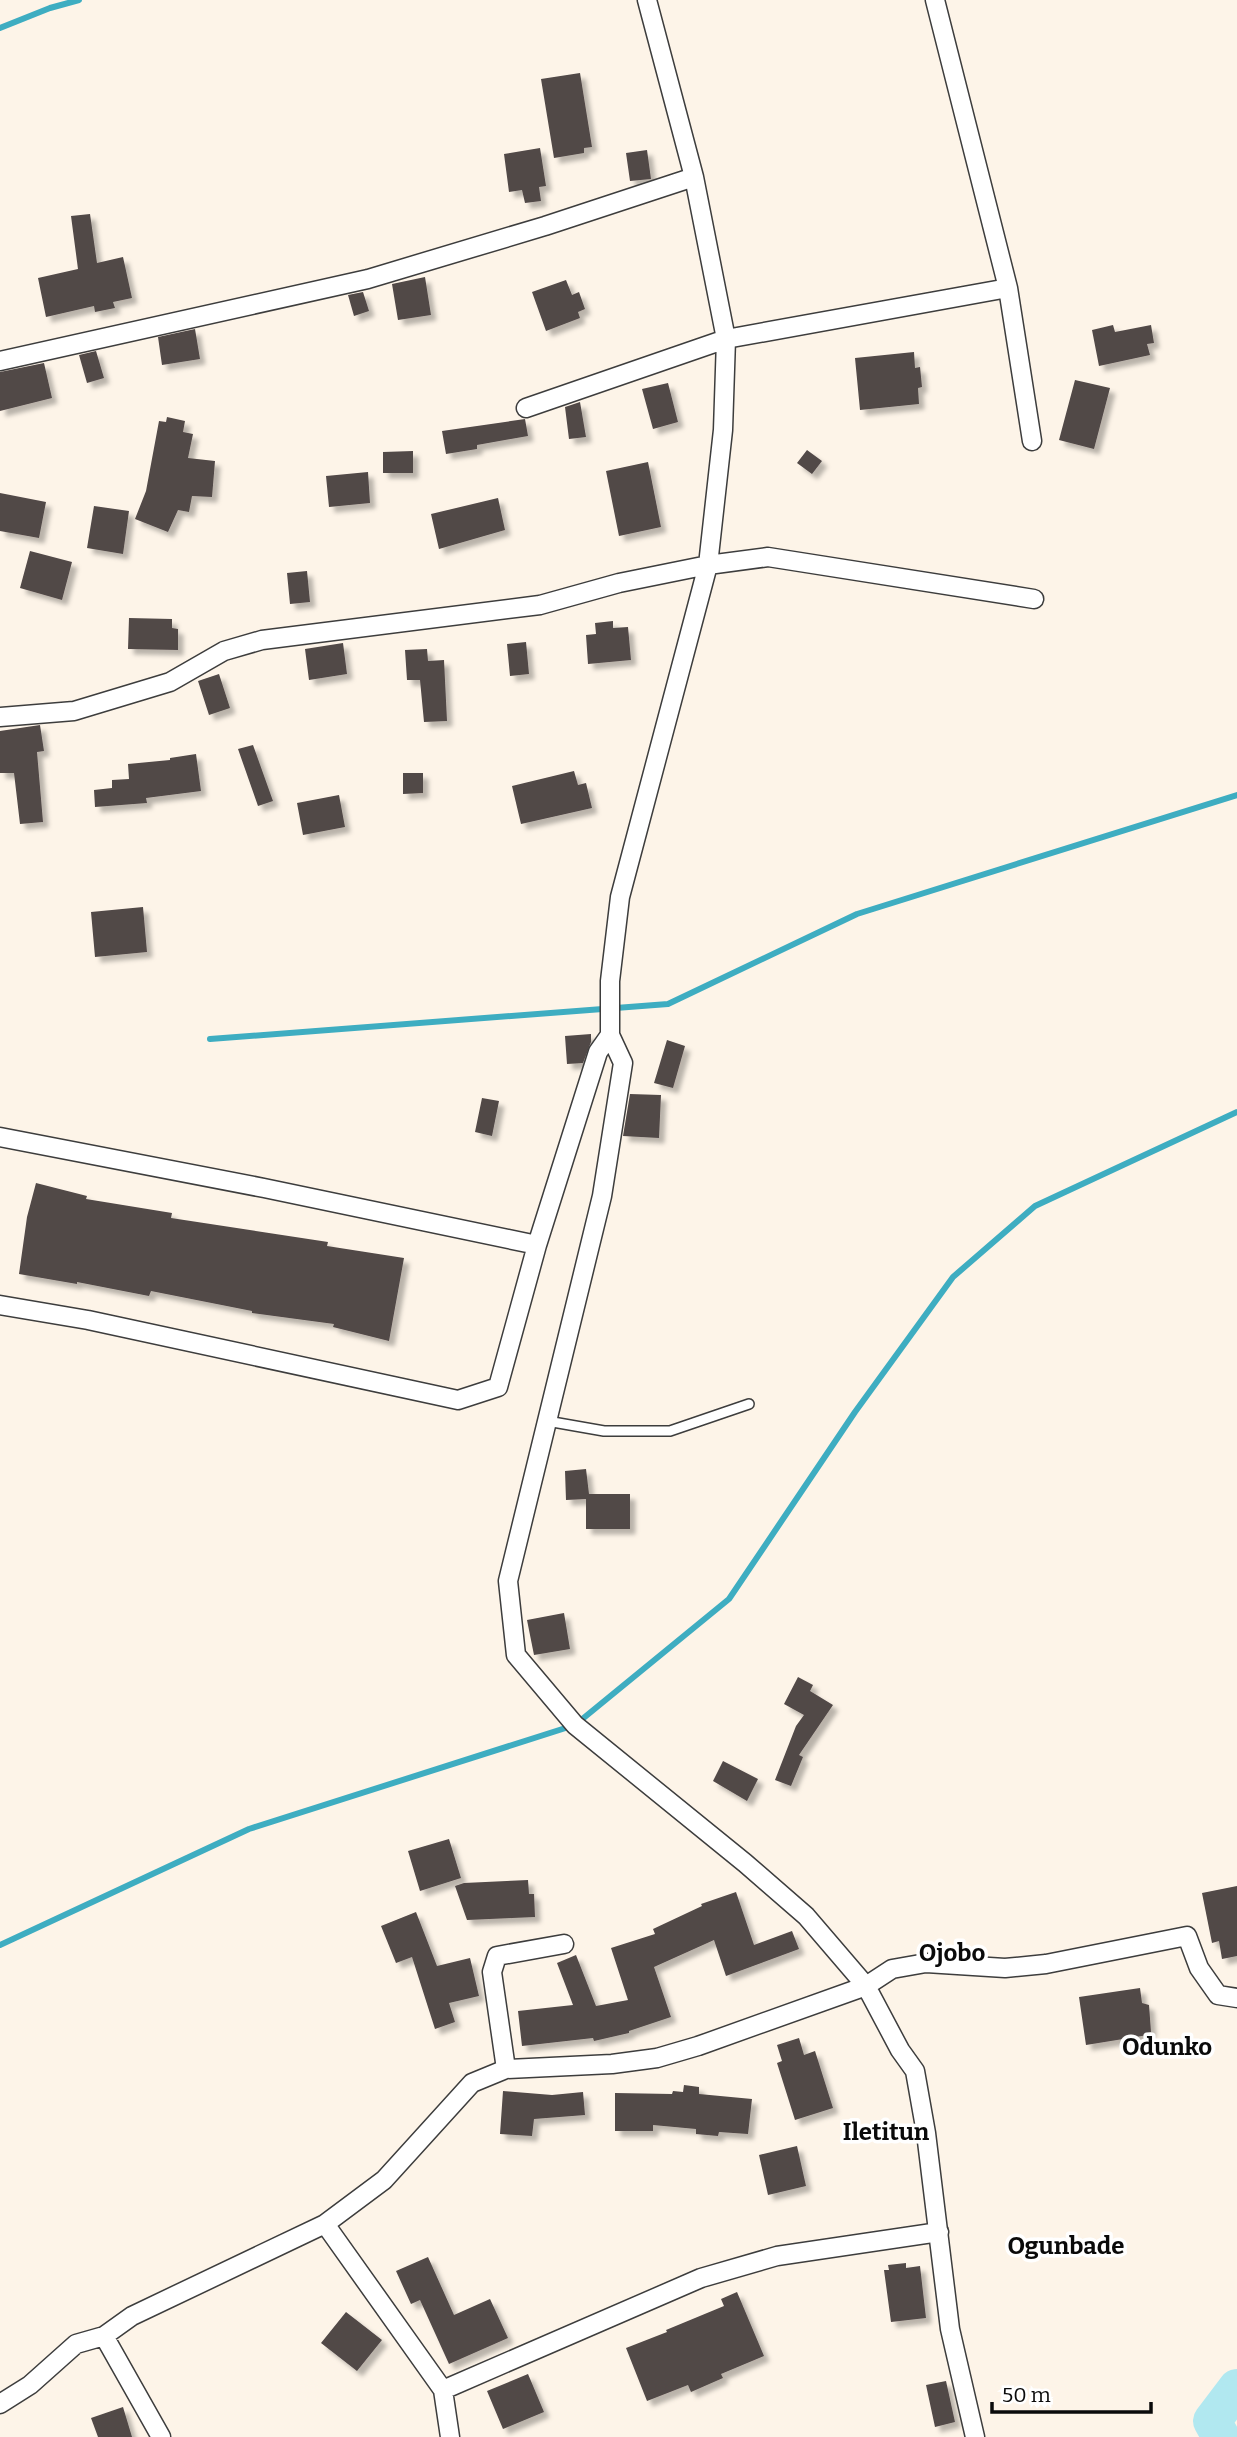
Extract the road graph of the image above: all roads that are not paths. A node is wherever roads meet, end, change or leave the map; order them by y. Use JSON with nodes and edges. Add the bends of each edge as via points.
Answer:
{"nodes":[{"id":1,"x":647,"y":0,"type":"edge"},
{"id":2,"x":935,"y":0,"type":"edge"},
{"id":3,"x":694,"y":177,"type":"junction"},
{"id":4,"x":1008,"y":288,"type":"junction"},
{"id":5,"x":726,"y":339,"type":"junction"},
{"id":6,"x":0,"y":361,"type":"edge"},
{"id":7,"x":526,"y":408,"type":"dead end"},
{"id":8,"x":1032,"y":441,"type":"dead end"},
{"id":9,"x":708,"y":565,"type":"junction"},
{"id":10,"x":1034,"y":600,"type":"dead end"},
{"id":11,"x":0,"y":717,"type":"edge"},
{"id":12,"x":610,"y":1035,"type":"junction"},
{"id":13,"x":0,"y":1137,"type":"edge"},
{"id":14,"x":537,"y":1245,"type":"junction"},
{"id":15,"x":0,"y":1306,"type":"edge"},
{"id":16,"x":749,"y":1404,"type":"dead end"},
{"id":17,"x":547,"y":1421,"type":"junction"},
{"id":18,"x":564,"y":1944,"type":"dead end"},
{"id":19,"x":866,"y":1986,"type":"junction"},
{"id":20,"x":1237,"y":1998,"type":"edge"},
{"id":21,"x":506,"y":2068,"type":"junction"},
{"id":22,"x":325,"y":2224,"type":"junction"},
{"id":23,"x":939,"y":2232,"type":"junction"},
{"id":24,"x":104,"y":2336,"type":"junction"},
{"id":25,"x":443,"y":2390,"type":"junction"},
{"id":26,"x":0,"y":2404,"type":"edge"},
{"id":27,"x":161,"y":2437,"type":"edge"},
{"id":28,"x":450,"y":2437,"type":"edge"},
{"id":29,"x":975,"y":2437,"type":"edge"}],
"edges":[{"from":1,"to":3,"type":"street"},
{"from":2,"to":4,"type":"street"},
{"from":3,"to":5,"type":"street"},
{"from":3,"to":6,"type":"street","via":[[368,279]]},
{"from":4,"to":5,"type":"street"},
{"from":4,"to":8,"type":"street"},
{"from":5,"to":7,"type":"street"},
{"from":5,"to":9,"type":"street","via":[[723,430]]},
{"from":9,"to":10,"type":"street","via":[[768,557]]},
{"from":9,"to":11,"type":"street","via":[[540,605],[262,640],[224,651],[170,682],[86,708]]},
{"from":9,"to":12,"type":"street","via":[[620,897],[610,981]]},
{"from":12,"to":14,"type":"street","via":[[598,1052]]},
{"from":12,"to":17,"type":"street","via":[[623,1063],[621,1083],[602,1196]]},
{"from":13,"to":14,"type":"street"},
{"from":14,"to":15,"type":"street","via":[[498,1388],[458,1400],[88,1320]]},
{"from":16,"to":17,"type":"lane","via":[[670,1431],[604,1431]]},
{"from":17,"to":19,"type":"street","via":[[508,1581],[516,1655],[575,1725],[806,1916]]},
{"from":18,"to":21,"type":"street","via":[[497,1956],[492,1972]]},
{"from":19,"to":20,"type":"street","via":[[892,1969],[926,1963],[1005,1968],[1046,1964],[1187,1936],[1199,1968],[1218,1995]]},
{"from":19,"to":21,"type":"street","via":[[657,2058]]},
{"from":19,"to":23,"type":"street","via":[[915,2071]]},
{"from":21,"to":22,"type":"street","via":[[472,2083],[384,2180]]},
{"from":22,"to":24,"type":"street","via":[[132,2316]]},
{"from":22,"to":25,"type":"street"},
{"from":23,"to":25,"type":"street","via":[[776,2256],[701,2278]]},
{"from":23,"to":29,"type":"street","via":[[950,2329]]},
{"from":24,"to":26,"type":"street","via":[[76,2344],[30,2385]]},
{"from":24,"to":27,"type":"street"},
{"from":25,"to":28,"type":"street"}]}
